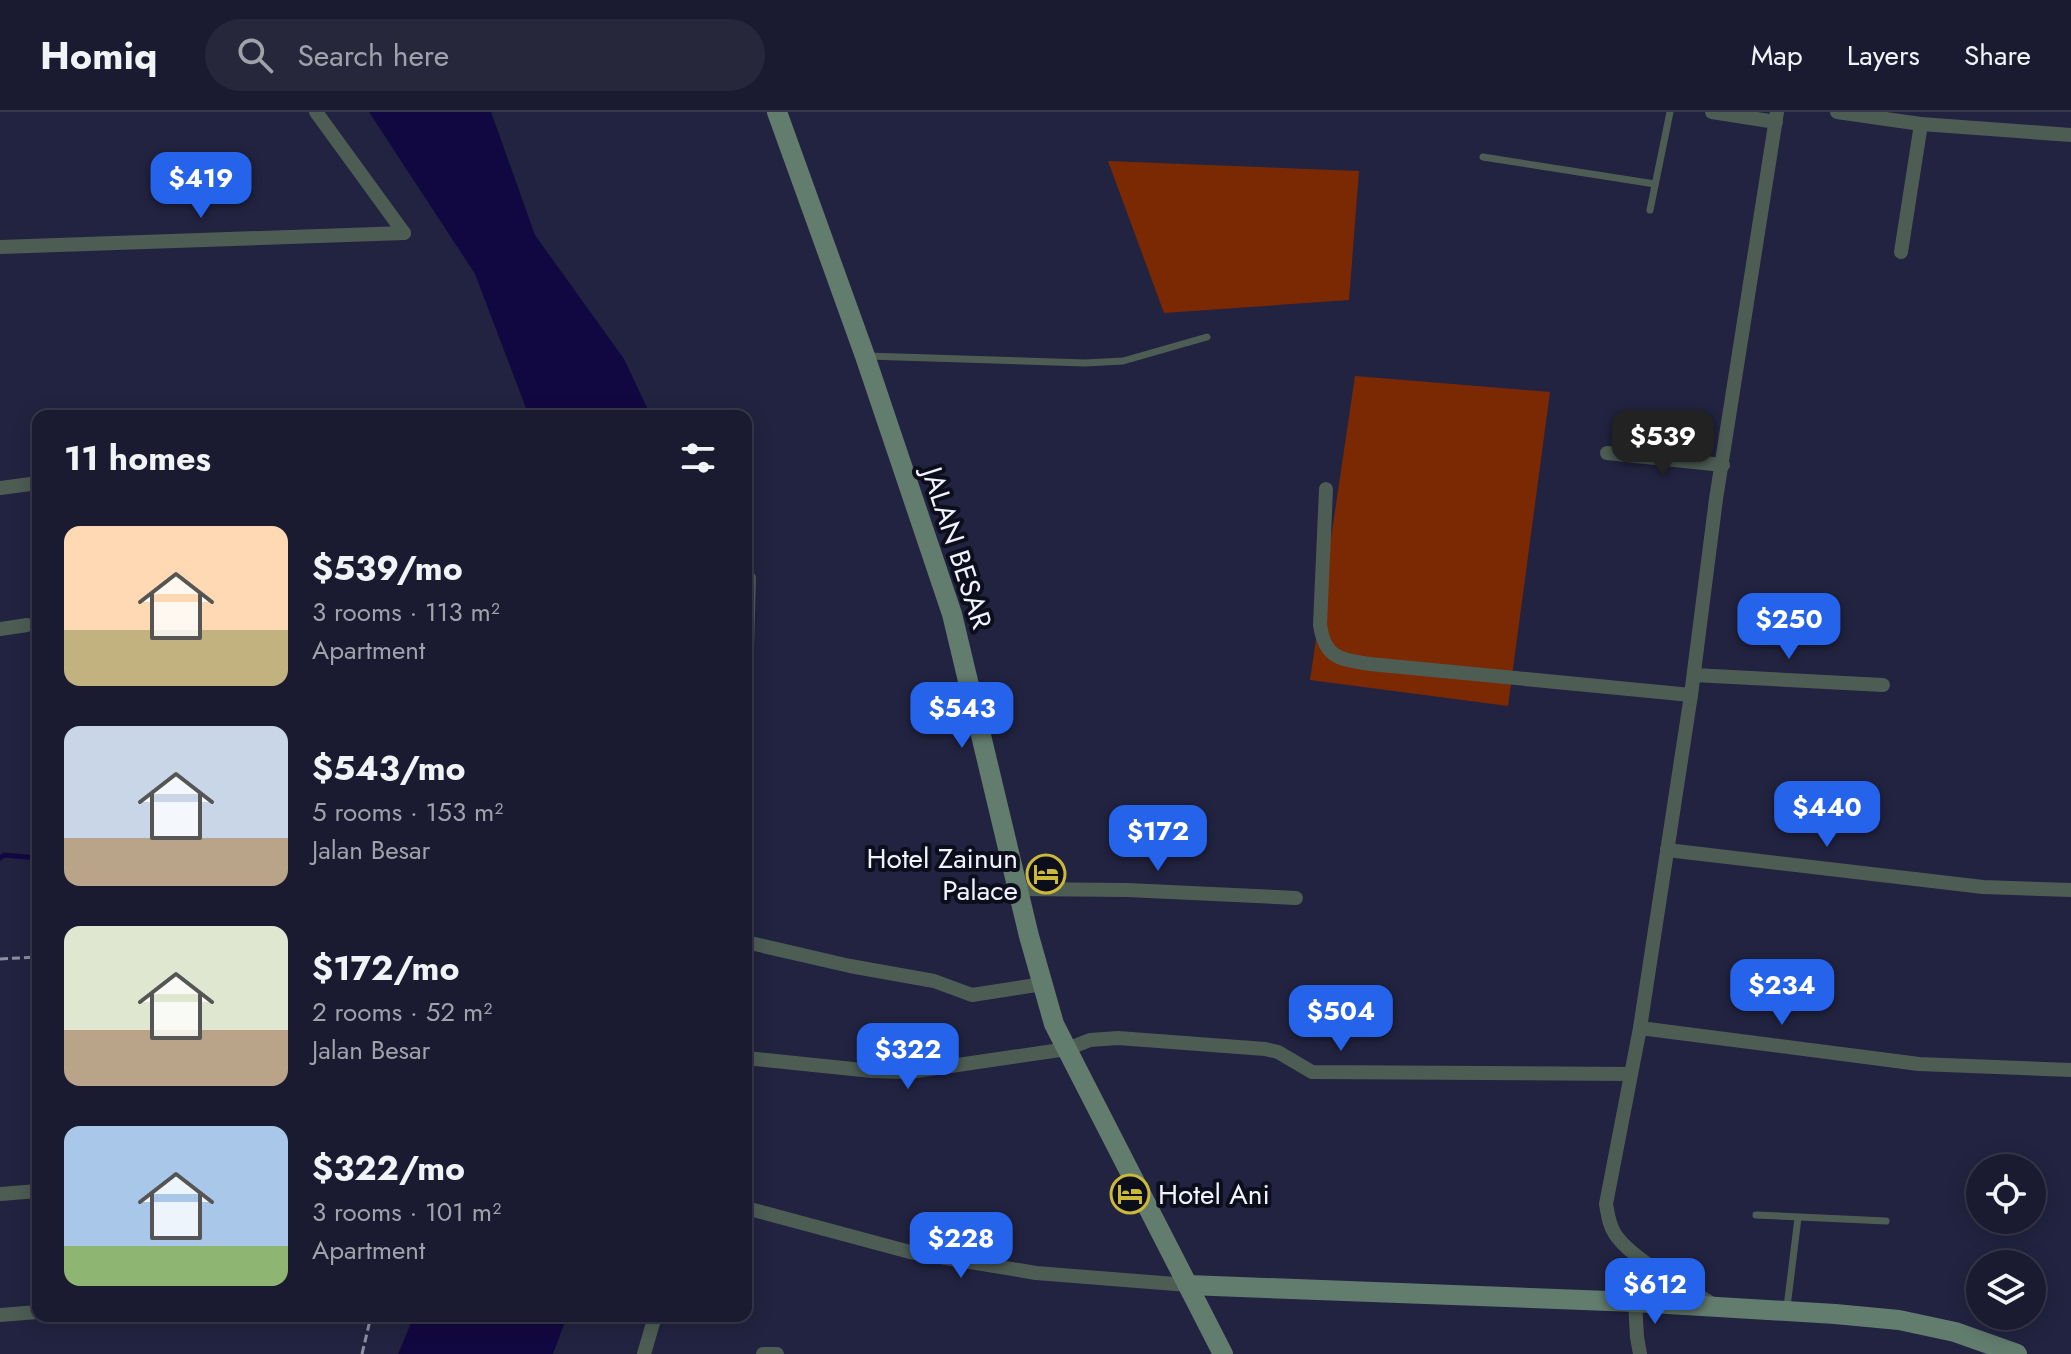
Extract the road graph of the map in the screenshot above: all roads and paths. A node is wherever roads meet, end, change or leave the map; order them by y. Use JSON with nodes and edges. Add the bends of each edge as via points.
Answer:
{"nodes":[{"id":1,"x":316,"y":112,"type":"edge"},
{"id":2,"x":777,"y":112,"type":"edge"},
{"id":3,"x":1670,"y":112,"type":"edge"},
{"id":4,"x":1712,"y":112,"type":"edge"},
{"id":5,"x":1837,"y":112,"type":"edge"},
{"id":6,"x":1776,"y":117,"type":"edge"},
{"id":7,"x":1921,"y":124,"type":"junction"},
{"id":8,"x":2071,"y":135,"type":"edge"},
{"id":9,"x":1483,"y":157,"type":"dead end"},
{"id":10,"x":1655,"y":184,"type":"junction"},
{"id":11,"x":1650,"y":210,"type":"dead end"},
{"id":12,"x":0,"y":247,"type":"edge"},
{"id":13,"x":1901,"y":252,"type":"dead end"},
{"id":14,"x":1207,"y":337,"type":"dead end"},
{"id":15,"x":865,"y":356,"type":"junction"},
{"id":16,"x":1607,"y":453,"type":"dead end"},
{"id":17,"x":1723,"y":465,"type":"junction"},
{"id":18,"x":32,"y":484,"type":"edge"},
{"id":19,"x":0,"y":488,"type":"edge"},
{"id":20,"x":1326,"y":489,"type":"dead end"},
{"id":21,"x":27,"y":625,"type":"dead end"},
{"id":22,"x":0,"y":629,"type":"edge"},
{"id":23,"x":1694,"y":675,"type":"junction"},
{"id":24,"x":1883,"y":685,"type":"dead end"},
{"id":25,"x":1691,"y":695,"type":"junction"},
{"id":26,"x":1667,"y":850,"type":"junction"},
{"id":27,"x":1018,"y":889,"type":"junction"},
{"id":28,"x":2071,"y":890,"type":"edge"},
{"id":29,"x":1296,"y":898,"type":"dead end"},
{"id":30,"x":752,"y":943,"type":"edge"},
{"id":31,"x":32,"y":957,"type":"edge"},
{"id":32,"x":0,"y":959,"type":"edge"},
{"id":33,"x":1043,"y":984,"type":"junction"},
{"id":34,"x":1640,"y":1028,"type":"junction"},
{"id":35,"x":1067,"y":1049,"type":"junction"},
{"id":36,"x":752,"y":1059,"type":"edge"},
{"id":37,"x":2071,"y":1070,"type":"edge"},
{"id":38,"x":1629,"y":1074,"type":"junction"},
{"id":39,"x":32,"y":1191,"type":"edge"},
{"id":40,"x":0,"y":1194,"type":"edge"},
{"id":41,"x":752,"y":1210,"type":"edge"},
{"id":42,"x":1756,"y":1215,"type":"dead end"},
{"id":43,"x":1798,"y":1218,"type":"junction"},
{"id":44,"x":1886,"y":1221,"type":"dead end"},
{"id":45,"x":1188,"y":1285,"type":"junction"},
{"id":46,"x":1635,"y":1302,"type":"junction"},
{"id":47,"x":1715,"y":1306,"type":"junction"},
{"id":48,"x":1786,"y":1311,"type":"junction"},
{"id":49,"x":32,"y":1312,"type":"edge"},
{"id":50,"x":0,"y":1315,"type":"edge"},
{"id":51,"x":370,"y":1322,"type":"edge"},
{"id":52,"x":653,"y":1322,"type":"edge"},
{"id":53,"x":362,"y":1354,"type":"edge"},
{"id":54,"x":644,"y":1354,"type":"edge"},
{"id":55,"x":763,"y":1354,"type":"edge"},
{"id":56,"x":777,"y":1354,"type":"edge"},
{"id":57,"x":1223,"y":1354,"type":"edge"},
{"id":58,"x":1640,"y":1354,"type":"edge"},
{"id":59,"x":2017,"y":1354,"type":"edge"}],
"edges":[{"from":1,"to":12,"type":"street","via":[[404,233]]},
{"from":2,"to":15,"type":"main road","name":"JALAN BESAR"},
{"from":3,"to":10,"type":"lane"},
{"from":4,"to":6,"type":"street"},
{"from":5,"to":7,"type":"street"},
{"from":6,"to":17,"type":"street"},
{"from":7,"to":8,"type":"street"},
{"from":7,"to":13,"type":"street"},
{"from":9,"to":10,"type":"lane"},
{"from":10,"to":11,"type":"lane"},
{"from":14,"to":15,"type":"lane","via":[[1123,361]]},
{"from":15,"to":27,"type":"main road","name":"JALAN BESAR","via":[[952,614]]},
{"from":16,"to":17,"type":"street"},
{"from":17,"to":23,"type":"street"},
{"from":18,"to":19,"type":"street"},
{"from":20,"to":25,"type":"street","via":[[1320,625],[1331,654],[1370,664]]},
{"from":21,"to":22,"type":"street"},
{"from":23,"to":24,"type":"street"},
{"from":23,"to":25,"type":"street"},
{"from":25,"to":26,"type":"street"},
{"from":26,"to":28,"type":"street","via":[[1983,887]]},
{"from":26,"to":34,"type":"street"},
{"from":27,"to":29,"type":"street"},
{"from":27,"to":33,"type":"main road","name":"JALAN BESAR"},
{"from":30,"to":33,"type":"street","via":[[934,981],[972,995]]},
{"from":31,"to":32,"type":"path"},
{"from":33,"to":35,"type":"main road","name":"JALAN BESAR"},
{"from":34,"to":37,"type":"street","via":[[1919,1064]]},
{"from":34,"to":38,"type":"street"},
{"from":35,"to":36,"type":"street","via":[[910,1072]]},
{"from":35,"to":38,"type":"street","via":[[1118,1038],[1265,1049],[1312,1072]]},
{"from":35,"to":45,"type":"main road","name":"JALAN BESAR"},
{"from":38,"to":47,"type":"street","via":[[1607,1191],[1609,1221],[1632,1252]]},
{"from":39,"to":40,"type":"street"},
{"from":41,"to":45,"type":"street","via":[[910,1252],[1036,1273]]},
{"from":42,"to":43,"type":"lane"},
{"from":43,"to":44,"type":"lane"},
{"from":43,"to":48,"type":"lane"},
{"from":45,"to":46,"type":"main road"},
{"from":45,"to":57,"type":"main road","name":"JALAN BESAR"},
{"from":46,"to":47,"type":"main road"},
{"from":46,"to":58,"type":"street"},
{"from":47,"to":48,"type":"main road"},
{"from":48,"to":59,"type":"main road","via":[[1899,1320]]},
{"from":49,"to":50,"type":"street"},
{"from":51,"to":53,"type":"path"},
{"from":52,"to":54,"type":"street"},
{"from":55,"to":56,"type":"street"}]}
